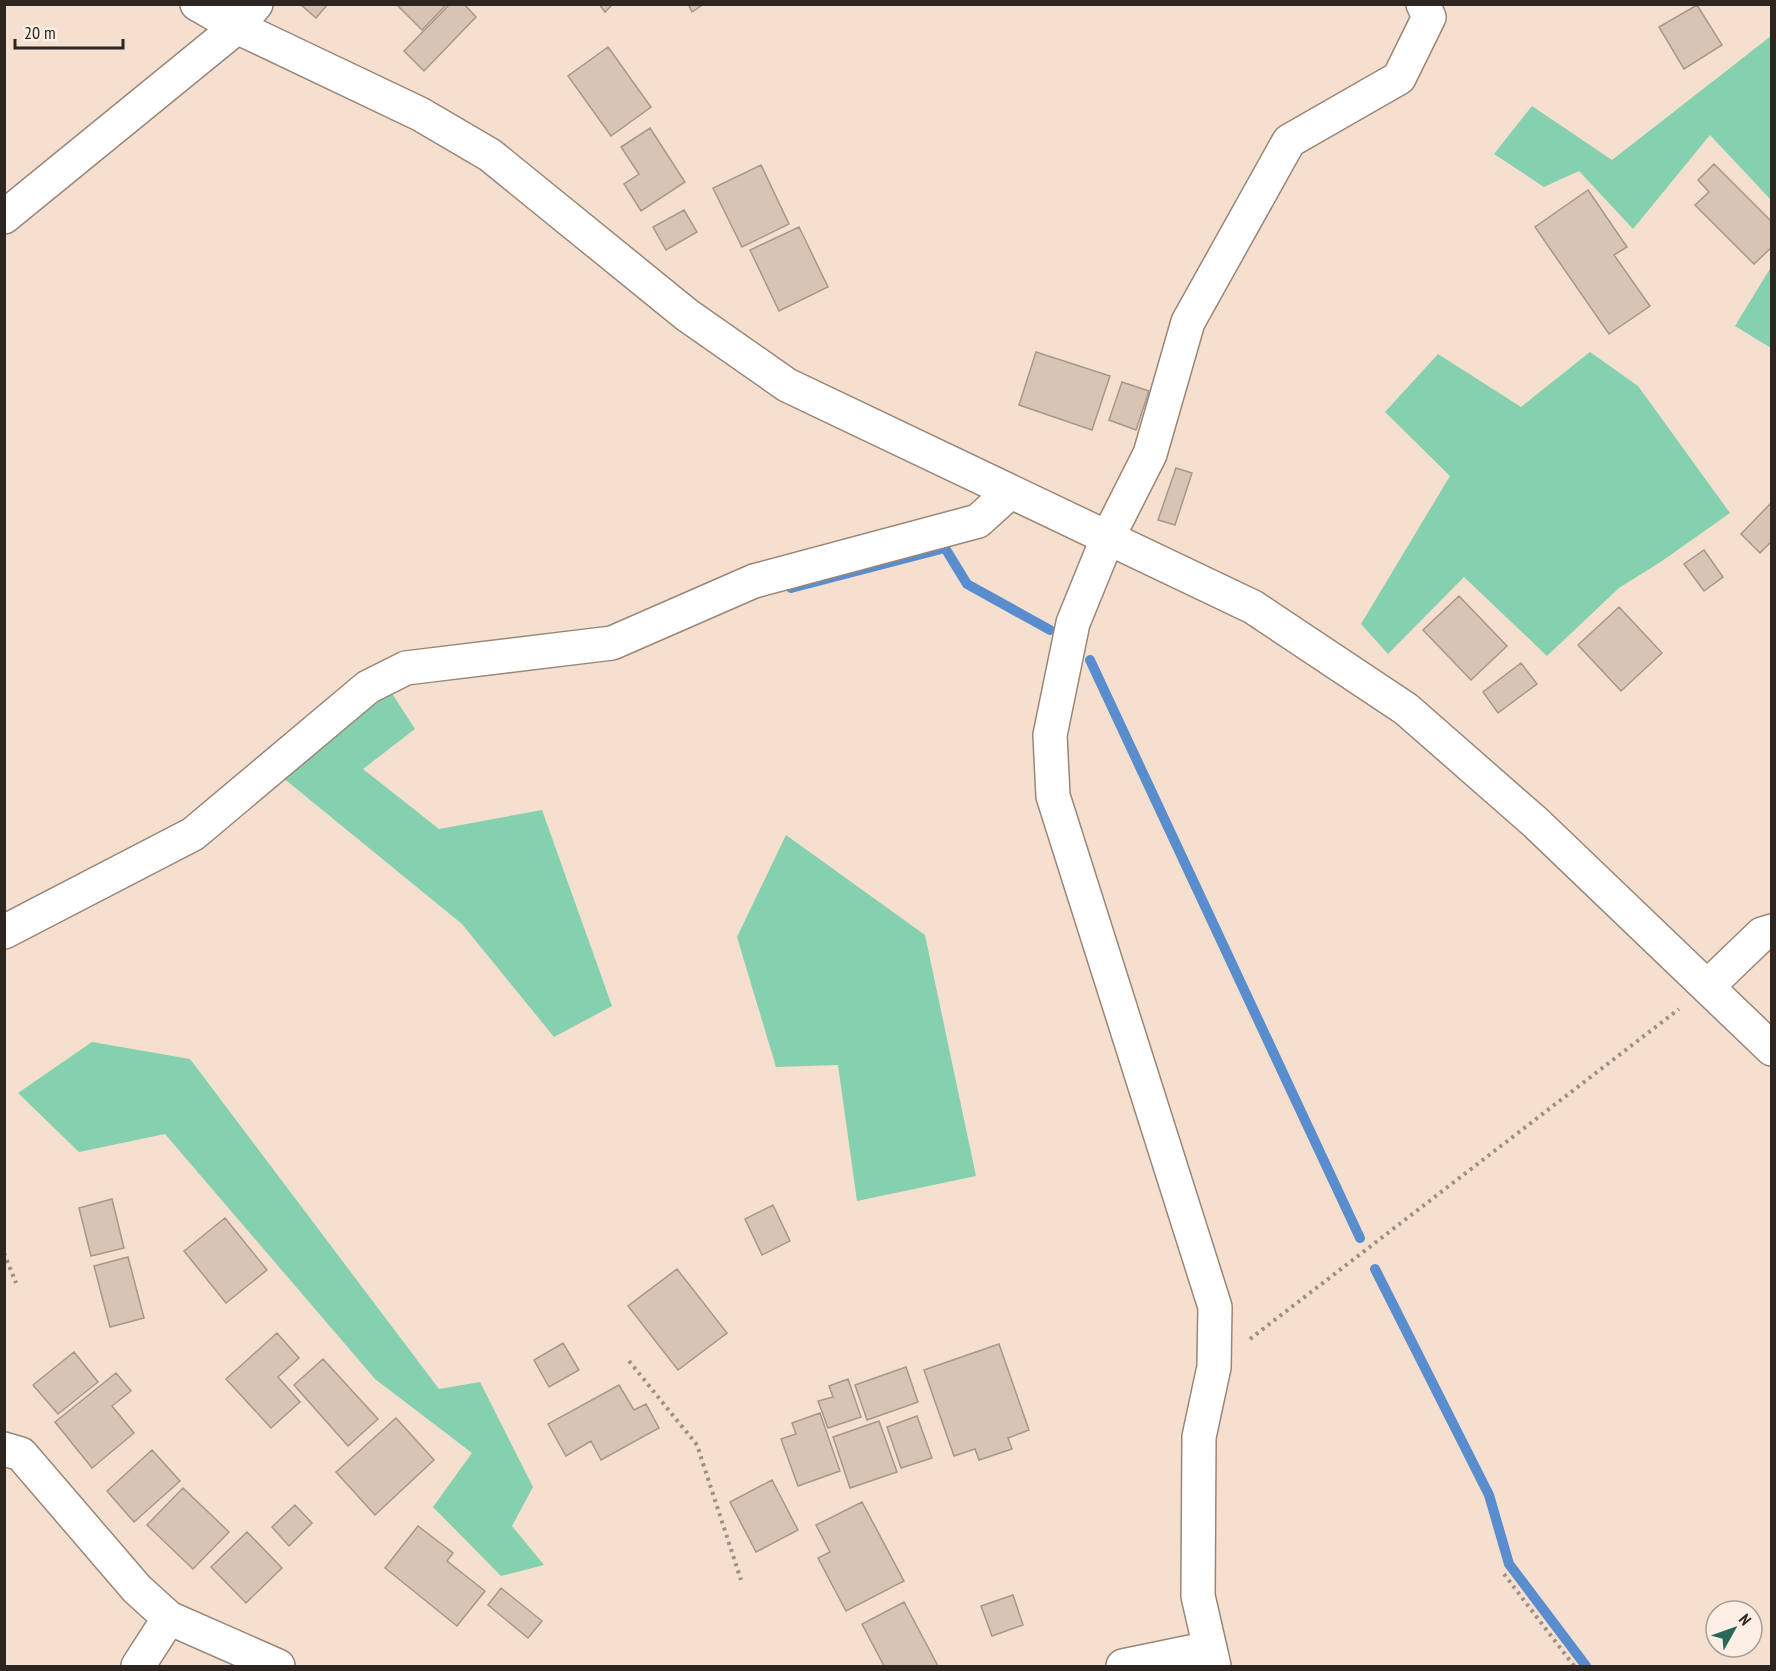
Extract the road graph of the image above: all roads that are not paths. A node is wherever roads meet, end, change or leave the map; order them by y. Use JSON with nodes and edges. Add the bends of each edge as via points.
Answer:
{"nodes":[{"id":1,"x":197,"y":4,"type":"edge"},
{"id":2,"x":1423,"y":4,"type":"edge"},
{"id":3,"x":246,"y":16,"type":"edge"},
{"id":4,"x":4,"y":217,"type":"edge"},
{"id":5,"x":1010,"y":492,"type":"junction"},
{"id":6,"x":1108,"y":537,"type":"junction"},
{"id":7,"x":1772,"y":931,"type":"edge"},
{"id":8,"x":4,"y":932,"type":"edge"},
{"id":9,"x":1708,"y":986,"type":"junction"},
{"id":10,"x":1772,"y":1049,"type":"edge"},
{"id":11,"x":4,"y":1449,"type":"edge"},
{"id":12,"x":169,"y":1618,"type":"junction"},
{"id":13,"x":1212,"y":1657,"type":"edge"},
{"id":14,"x":138,"y":1666,"type":"edge"},
{"id":15,"x":278,"y":1666,"type":"edge"},
{"id":16,"x":1123,"y":1666,"type":"edge"}],
"edges":[{"from":1,"to":3,"type":"street"},
{"from":2,"to":6,"type":"street","via":[[1429,17],[1400,78],[1288,141],[1188,322],[1150,454]]},
{"from":3,"to":4,"type":"street"},
{"from":3,"to":5,"type":"street","via":[[490,155],[687,315],[787,385]]},
{"from":5,"to":6,"type":"street"},
{"from":5,"to":8,"type":"street","via":[[978,521],[754,581],[612,643],[406,668],[368,687],[194,834]]},
{"from":6,"to":9,"type":"street","via":[[1253,607],[1407,709],[1535,822]]},
{"from":6,"to":13,"type":"street","via":[[1073,623],[1050,735],[1053,796],[1215,1307],[1214,1367],[1198,1437],[1198,1596]]},
{"from":7,"to":9,"type":"street","via":[[1762,934]]},
{"from":9,"to":10,"type":"street"},
{"from":11,"to":12,"type":"street","via":[[21,1454],[137,1589]]},
{"from":12,"to":14,"type":"street"},
{"from":12,"to":15,"type":"street"},
{"from":13,"to":16,"type":"street"}]}
